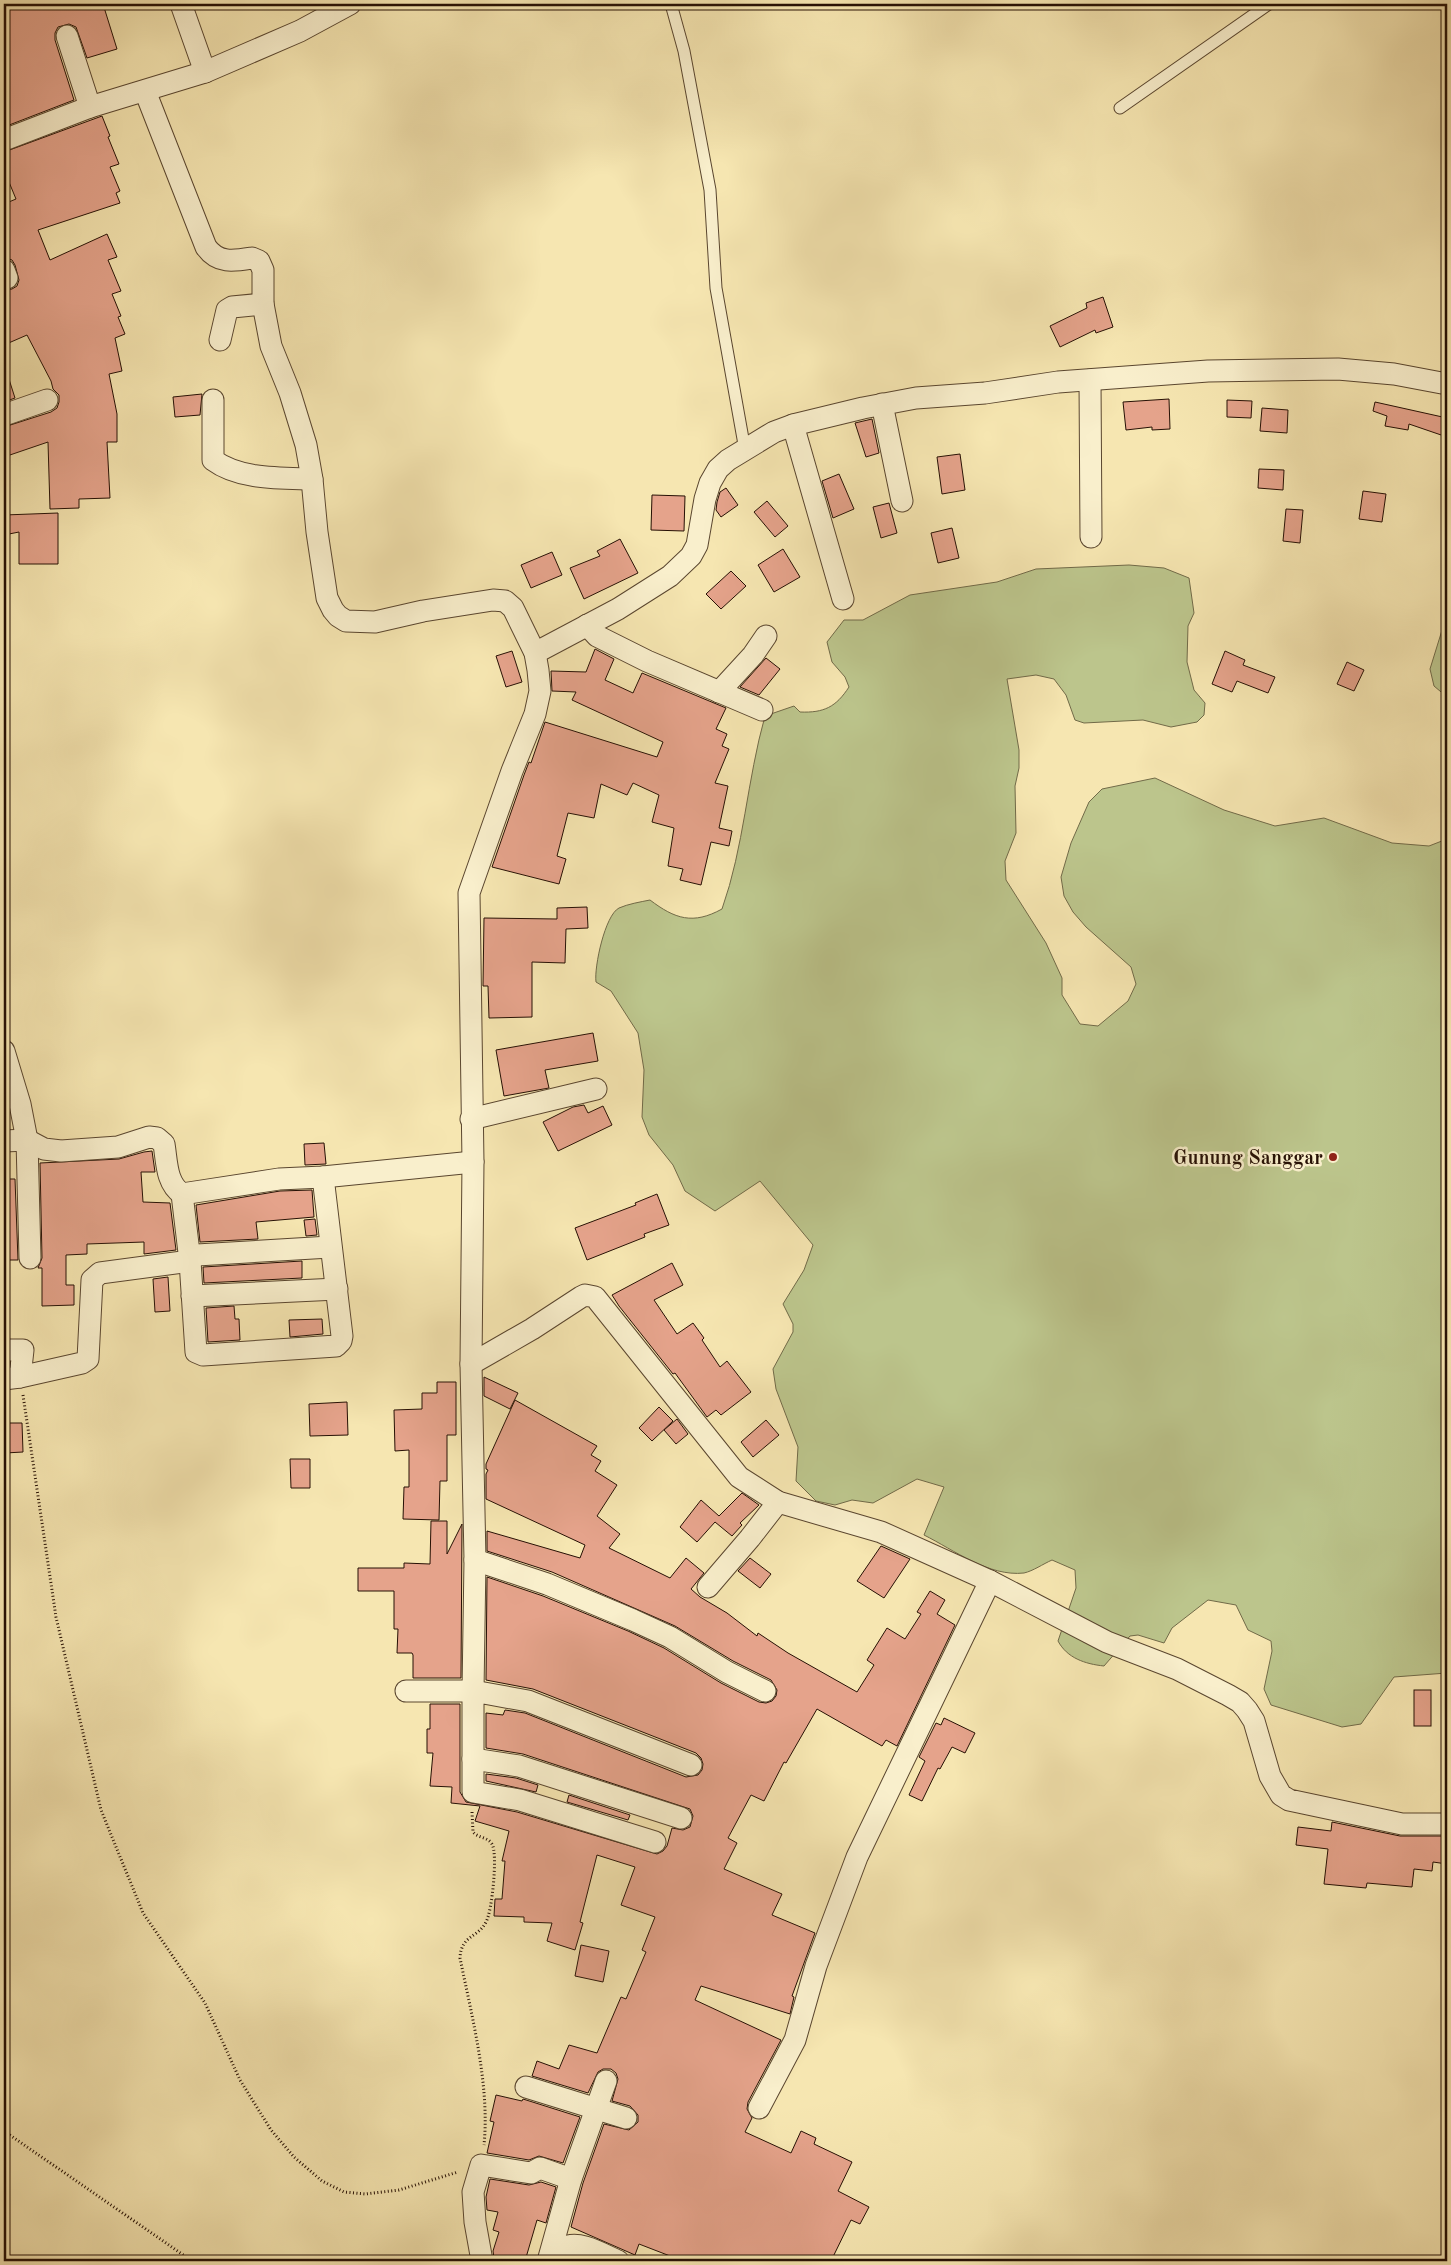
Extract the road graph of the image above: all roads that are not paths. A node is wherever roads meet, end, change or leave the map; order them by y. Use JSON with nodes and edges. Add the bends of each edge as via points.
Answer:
{"nodes":[{"id":1,"x":181,"y":4,"type":"edge"},
{"id":2,"x":350,"y":4,"type":"edge"},
{"id":3,"x":671,"y":4,"type":"edge"},
{"id":4,"x":1269,"y":4,"type":"edge"},
{"id":5,"x":67,"y":36,"type":"dead end"},
{"id":6,"x":205,"y":72,"type":"junction"},
{"id":7,"x":145,"y":91,"type":"junction"},
{"id":8,"x":90,"y":107,"type":"junction"},
{"id":9,"x":1120,"y":108,"type":"dead end"},
{"id":10,"x":4,"y":140,"type":"edge"},
{"id":11,"x":263,"y":304,"type":"junction"},
{"id":12,"x":220,"y":340,"type":"dead end"},
{"id":13,"x":1090,"y":380,"type":"junction"},
{"id":14,"x":1447,"y":384,"type":"edge"},
{"id":15,"x":47,"y":400,"type":"dead end"},
{"id":16,"x":214,"y":400,"type":"dead end"},
{"id":17,"x":882,"y":404,"type":"junction"},
{"id":18,"x":4,"y":415,"type":"edge"},
{"id":19,"x":793,"y":425,"type":"junction"},
{"id":20,"x":745,"y":450,"type":"junction"},
{"id":21,"x":312,"y":479,"type":"junction"},
{"id":22,"x":902,"y":501,"type":"dead end"},
{"id":23,"x":1091,"y":537,"type":"dead end"},
{"id":24,"x":843,"y":598,"type":"dead end"},
{"id":25,"x":587,"y":626,"type":"junction"},
{"id":26,"x":766,"y":636,"type":"dead end"},
{"id":27,"x":535,"y":653,"type":"junction"},
{"id":28,"x":719,"y":692,"type":"junction"},
{"id":29,"x":762,"y":710,"type":"dead end"},
{"id":30,"x":4,"y":1051,"type":"edge"},
{"id":31,"x":596,"y":1089,"type":"dead end"},
{"id":32,"x":471,"y":1119,"type":"junction"},
{"id":33,"x":27,"y":1140,"type":"junction"},
{"id":34,"x":4,"y":1141,"type":"edge"},
{"id":35,"x":473,"y":1162,"type":"junction"},
{"id":36,"x":323,"y":1177,"type":"junction"},
{"id":37,"x":182,"y":1194,"type":"junction"},
{"id":38,"x":330,"y":1247,"type":"junction"},
{"id":39,"x":30,"y":1258,"type":"dead end"},
{"id":40,"x":190,"y":1261,"type":"junction"},
{"id":41,"x":336,"y":1290,"type":"junction"},
{"id":42,"x":192,"y":1296,"type":"junction"},
{"id":43,"x":4,"y":1350,"type":"edge"},
{"id":44,"x":471,"y":1364,"type":"junction"},
{"id":45,"x":12,"y":1378,"type":"edge"},
{"id":46,"x":778,"y":1502,"type":"junction"},
{"id":47,"x":475,"y":1560,"type":"junction"},
{"id":48,"x":990,"y":1581,"type":"junction"},
{"id":49,"x":708,"y":1587,"type":"dead end"},
{"id":50,"x":473,"y":1690,"type":"junction"},
{"id":51,"x":406,"y":1691,"type":"dead end"},
{"id":52,"x":765,"y":1691,"type":"dead end"},
{"id":53,"x":473,"y":1759,"type":"junction"},
{"id":54,"x":691,"y":1765,"type":"dead end"},
{"id":55,"x":681,"y":1818,"type":"dead end"},
{"id":56,"x":1447,"y":1824,"type":"edge"},
{"id":57,"x":655,"y":1842,"type":"dead end"},
{"id":58,"x":606,"y":2081,"type":"dead end"},
{"id":59,"x":526,"y":2087,"type":"dead end"},
{"id":60,"x":759,"y":2108,"type":"dead end"},
{"id":61,"x":595,"y":2109,"type":"junction"},
{"id":62,"x":626,"y":2118,"type":"dead end"},
{"id":63,"x":571,"y":2180,"type":"junction"},
{"id":64,"x":482,"y":2261,"type":"edge"},
{"id":65,"x":548,"y":2261,"type":"edge"},
{"id":66,"x":557,"y":2261,"type":"edge"},
{"id":67,"x":618,"y":2261,"type":"edge"}],
"edges":[{"from":1,"to":6,"type":"street"},
{"from":2,"to":6,"type":"street","via":[[300,31]]},
{"from":3,"to":20,"type":"lane","via":[[684,51],[710,190],[716,288]]},
{"from":4,"to":9,"type":"lane"},
{"from":5,"to":8,"type":"street"},
{"from":6,"to":7,"type":"street"},
{"from":7,"to":8,"type":"street"},
{"from":7,"to":11,"type":"street","via":[[206,247],[216,257],[229,261],[252,258],[259,261],[263,270]]},
{"from":8,"to":10,"type":"street"},
{"from":11,"to":12,"type":"street","via":[[227,310]]},
{"from":11,"to":21,"type":"street","via":[[271,346],[290,393],[306,445]]},
{"from":13,"to":14,"type":"street","via":[[1208,371],[1338,369],[1394,374]]},
{"from":13,"to":17,"type":"street"},
{"from":13,"to":23,"type":"street"},
{"from":15,"to":18,"type":"street"},
{"from":16,"to":21,"type":"street","via":[[214,460],[252,475]]},
{"from":17,"to":19,"type":"street"},
{"from":17,"to":22,"type":"street"},
{"from":19,"to":20,"type":"street","via":[[774,432]]},
{"from":19,"to":24,"type":"street"},
{"from":20,"to":25,"type":"street","via":[[718,469],[710,483],[700,534],[691,556],[670,576]]},
{"from":21,"to":27,"type":"street","via":[[327,598],[338,616],[359,623],[375,622],[423,611],[505,601],[513,608]]},
{"from":25,"to":27,"type":"street"},
{"from":25,"to":28,"type":"street","via":[[597,636]]},
{"from":26,"to":28,"type":"street"},
{"from":27,"to":32,"type":"street","via":[[540,690],[535,714],[469,892]]},
{"from":28,"to":29,"type":"street"},
{"from":30,"to":33,"type":"street"},
{"from":31,"to":32,"type":"street"},
{"from":32,"to":35,"type":"street"},
{"from":33,"to":34,"type":"street"},
{"from":33,"to":37,"type":"street","via":[[44,1149],[70,1151],[118,1147],[157,1138],[164,1144],[173,1187]]},
{"from":33,"to":39,"type":"street"},
{"from":35,"to":36,"type":"street"},
{"from":35,"to":44,"type":"street"},
{"from":36,"to":37,"type":"street","via":[[278,1178]]},
{"from":36,"to":38,"type":"street"},
{"from":37,"to":40,"type":"street"},
{"from":38,"to":40,"type":"street","via":[[198,1256]]},
{"from":38,"to":41,"type":"street"},
{"from":40,"to":42,"type":"street"},
{"from":40,"to":45,"type":"street","via":[[97,1275],[92,1280],[88,1359]]},
{"from":41,"to":42,"type":"street"},
{"from":41,"to":42,"type":"street","via":[[342,1336],[339,1344],[203,1355],[195,1350]]},
{"from":43,"to":45,"type":"street","via":[[22,1350]]},
{"from":44,"to":46,"type":"street","via":[[581,1297],[595,1297],[739,1477]]},
{"from":44,"to":47,"type":"street"},
{"from":46,"to":48,"type":"street","via":[[882,1532]]},
{"from":46,"to":49,"type":"street"},
{"from":47,"to":50,"type":"street"},
{"from":47,"to":52,"type":"street","via":[[608,1608],[670,1637]]},
{"from":48,"to":56,"type":"street","via":[[1107,1642],[1177,1669],[1240,1702],[1254,1721],[1273,1783],[1289,1800],[1402,1824]]},
{"from":48,"to":60,"type":"street","via":[[857,1857],[816,1966],[795,2040]]},
{"from":50,"to":51,"type":"street"},
{"from":50,"to":53,"type":"street"},
{"from":50,"to":54,"type":"street","via":[[528,1702]]},
{"from":53,"to":55,"type":"street","via":[[520,1766]]},
{"from":53,"to":57,"type":"street","via":[[473,1792],[520,1800]]},
{"from":58,"to":61,"type":"street"},
{"from":59,"to":61,"type":"street"},
{"from":61,"to":62,"type":"street"},
{"from":61,"to":63,"type":"street"},
{"from":63,"to":64,"type":"street","via":[[540,2168],[531,2173],[481,2165],[473,2192]]},
{"from":63,"to":65,"type":"street"},
{"from":66,"to":67,"type":"street","via":[[564,2248],[573,2245]]}]}
